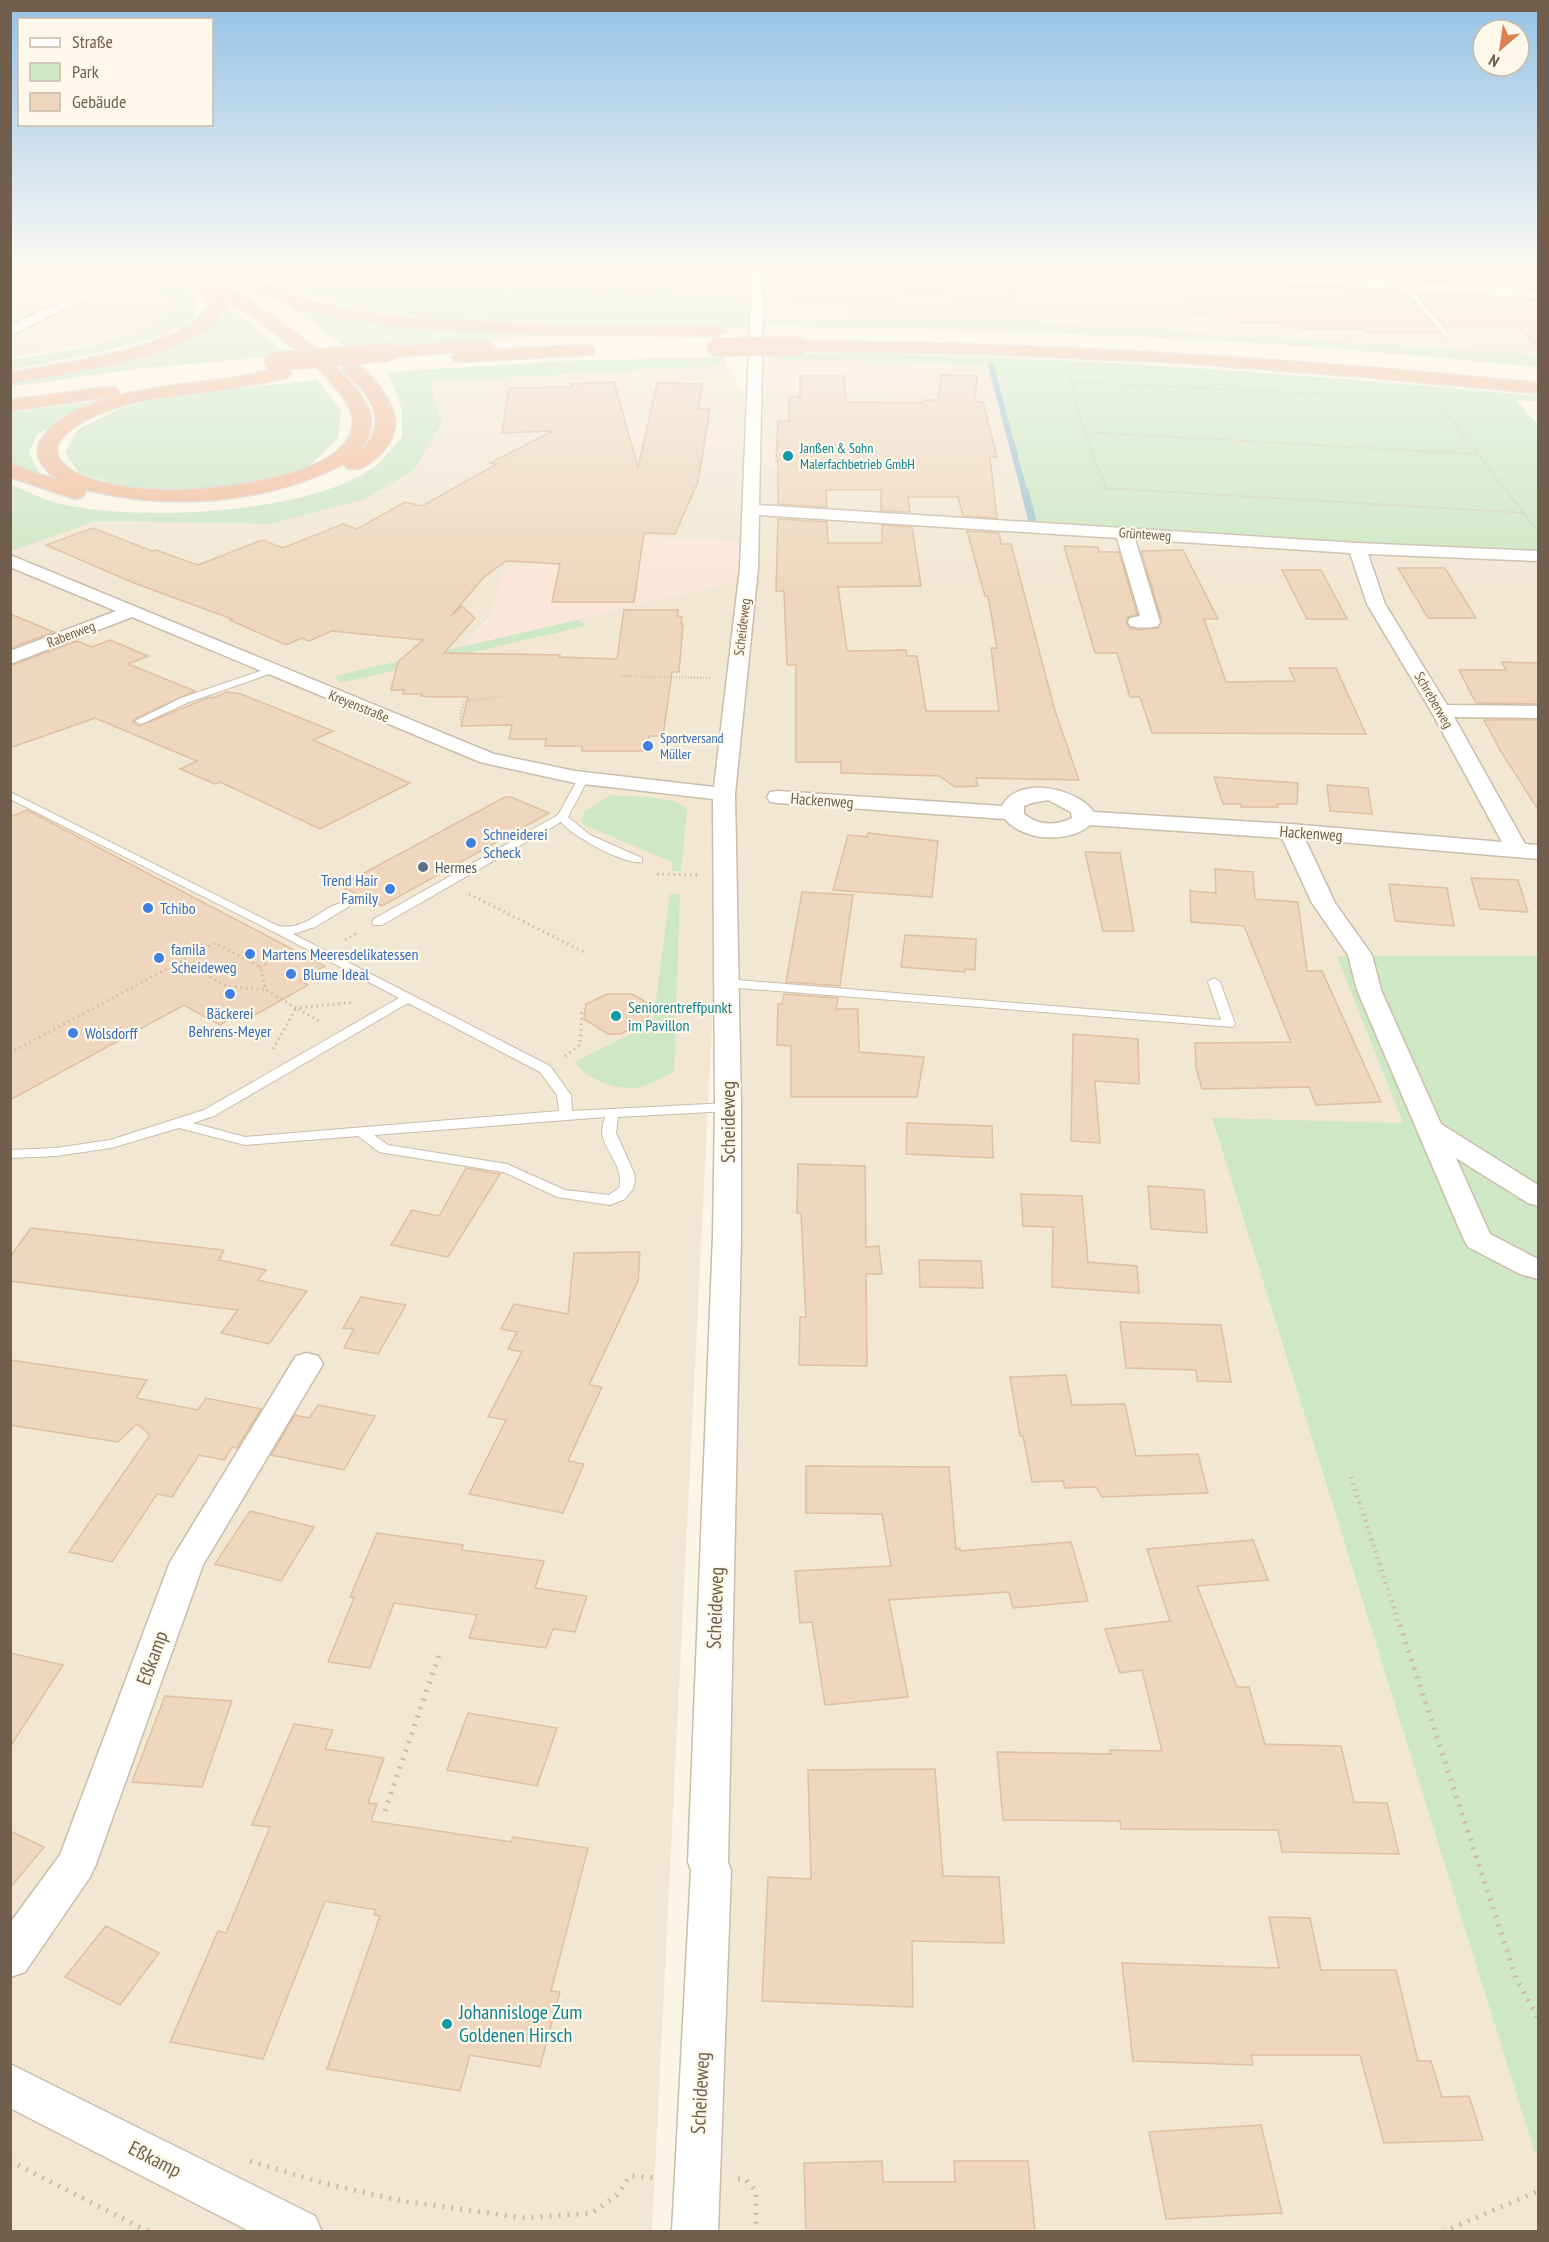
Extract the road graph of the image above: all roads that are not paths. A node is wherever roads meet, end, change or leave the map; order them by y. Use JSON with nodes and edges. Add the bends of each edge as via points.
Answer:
{"nodes":[{"id":1,"x":155,"y":376,"type":"dead end"},
{"id":2,"x":161,"y":376,"type":"edge"},
{"id":3,"x":224,"y":376,"type":"edge"},
{"id":4,"x":255,"y":376,"type":"edge"},
{"id":5,"x":333,"y":376,"type":"edge"},
{"id":6,"x":358,"y":376,"type":"edge"},
{"id":7,"x":755,"y":376,"type":"edge"},
{"id":8,"x":1395,"y":376,"type":"edge"},
{"id":9,"x":1510,"y":376,"type":"edge"},
{"id":10,"x":1539,"y":378,"type":"edge"},
{"id":11,"x":122,"y":380,"type":"dead end"},
{"id":12,"x":1539,"y":388,"type":"edge"},
{"id":13,"x":10,"y":395,"type":"edge"},
{"id":14,"x":10,"y":406,"type":"edge"},
{"id":15,"x":10,"y":470,"type":"edge"},
{"id":16,"x":752,"y":510,"type":"junction"},
{"id":17,"x":1124,"y":533,"type":"junction"},
{"id":18,"x":1358,"y":548,"type":"junction"},
{"id":19,"x":1539,"y":556,"type":"edge"},
{"id":20,"x":10,"y":560,"type":"edge"},
{"id":21,"x":132,"y":610,"type":"junction"},
{"id":22,"x":1152,"y":622,"type":"dead end"},
{"id":23,"x":10,"y":658,"type":"edge"},
{"id":24,"x":272,"y":670,"type":"junction"},
{"id":25,"x":1441,"y":711,"type":"junction"},
{"id":26,"x":1539,"y":712,"type":"edge"},
{"id":27,"x":140,"y":721,"type":"dead end"},
{"id":28,"x":583,"y":779,"type":"junction"},
{"id":29,"x":724,"y":794,"type":"junction"},
{"id":30,"x":10,"y":795,"type":"edge"},
{"id":31,"x":777,"y":797,"type":"dead end"},
{"id":32,"x":1010,"y":813,"type":"junction"},
{"id":33,"x":562,"y":817,"type":"junction"},
{"id":34,"x":1083,"y":818,"type":"junction"},
{"id":35,"x":1290,"y":831,"type":"junction"},
{"id":36,"x":1528,"y":851,"type":"edge"},
{"id":37,"x":638,"y":860,"type":"dead end"},
{"id":38,"x":344,"y":905,"type":"dead end"},
{"id":39,"x":378,"y":922,"type":"road end"},
{"id":40,"x":275,"y":929,"type":"junction"},
{"id":41,"x":1214,"y":982,"type":"dead end"},
{"id":42,"x":726,"y":983,"type":"junction"},
{"id":43,"x":408,"y":998,"type":"junction"},
{"id":44,"x":728,"y":1107,"type":"junction"},
{"id":45,"x":612,"y":1112,"type":"junction"},
{"id":46,"x":566,"y":1115,"type":"junction"},
{"id":47,"x":179,"y":1124,"type":"junction"},
{"id":48,"x":1431,"y":1130,"type":"junction"},
{"id":49,"x":363,"y":1133,"type":"junction"},
{"id":50,"x":10,"y":1154,"type":"edge"},
{"id":51,"x":1539,"y":1197,"type":"edge"},
{"id":52,"x":1539,"y":1269,"type":"edge"},
{"id":53,"x":307,"y":1364,"type":"dead end"},
{"id":54,"x":10,"y":1958,"type":"edge"},
{"id":55,"x":10,"y":2085,"type":"edge"},
{"id":56,"x":299,"y":2232,"type":"edge"},
{"id":57,"x":695,"y":2232,"type":"edge"}],
"edges":[{"from":1,"to":2,"type":"highway"},
{"from":3,"to":14,"type":"highway"},
{"from":4,"to":5,"type":"highway","via":[[232,383],[162,391],[83,415],[52,436],[46,456],[63,475],[83,483],[109,490],[176,496],[212,494],[299,477],[342,456],[361,433],[357,405]]},
{"from":6,"to":15,"type":"highway","via":[[385,408],[386,430],[373,451],[350,467],[290,489],[218,501],[126,502],[84,495]]},
{"from":7,"to":16,"type":"street","name":"Scheideweg"},
{"from":8,"to":12,"type":"highway"},
{"from":9,"to":10,"type":"highway"},
{"from":11,"to":13,"type":"highway"},
{"from":16,"to":17,"type":"street","name":"Grünteweg"},
{"from":16,"to":29,"type":"street","name":"Scheideweg"},
{"from":17,"to":18,"type":"street","name":"Grünteweg"},
{"from":17,"to":22,"type":"street"},
{"from":18,"to":19,"type":"street","name":"Grünteweg"},
{"from":18,"to":25,"type":"street","name":"Schreberweg","via":[[1376,604]]},
{"from":20,"to":21,"type":"street","name":"Kreyenstraße"},
{"from":21,"to":23,"type":"street","name":"Rabenweg"},
{"from":21,"to":24,"type":"street","name":"Kreyenstraße"},
{"from":24,"to":27,"type":"lane","via":[[184,700]]},
{"from":24,"to":28,"type":"street","name":"Kreyenstraße","via":[[487,758]]},
{"from":25,"to":26,"type":"street"},
{"from":25,"to":36,"type":"street","name":"Schreberweg"},
{"from":28,"to":29,"type":"street","name":"Kreyenstraße"},
{"from":28,"to":33,"type":"lane"},
{"from":29,"to":42,"type":"street","name":"Scheideweg"},
{"from":30,"to":40,"type":"lane"},
{"from":31,"to":32,"type":"street","name":"Hackenweg"},
{"from":32,"to":34,"type":"street","name":"Hackenweg","via":[[1020,823],[1040,830],[1062,830]]},
{"from":32,"to":34,"type":"street","via":[[1016,801],[1048,794],[1079,805]]},
{"from":33,"to":37,"type":"lane","via":[[583,836]]},
{"from":33,"to":39,"type":"lane"},
{"from":34,"to":35,"type":"street","name":"Hackenweg"},
{"from":35,"to":36,"type":"street","name":"Hackenweg"},
{"from":35,"to":48,"type":"street","via":[[1328,911],[1367,968],[1369,990]]},
{"from":38,"to":40,"type":"lane","via":[[301,929],[286,933]]},
{"from":40,"to":43,"type":"lane"},
{"from":41,"to":42,"type":"lane","via":[[1229,1024]]},
{"from":42,"to":44,"type":"street","name":"Scheideweg"},
{"from":43,"to":46,"type":"lane","via":[[545,1069],[564,1095]]},
{"from":43,"to":47,"type":"lane","via":[[209,1113]]},
{"from":44,"to":45,"type":"lane"},
{"from":44,"to":57,"type":"street","name":"Scheideweg","via":[[708,1862],[711,1870]]},
{"from":45,"to":46,"type":"lane"},
{"from":45,"to":49,"type":"lane","via":[[609,1133],[628,1181],[620,1196],[610,1200],[562,1194],[507,1168],[384,1149]]},
{"from":46,"to":49,"type":"lane"},
{"from":47,"to":49,"type":"lane","via":[[245,1141]]},
{"from":47,"to":50,"type":"lane","via":[[111,1144]]},
{"from":48,"to":51,"type":"street"},
{"from":48,"to":52,"type":"street","via":[[1478,1240]]},
{"from":53,"to":54,"type":"street","name":"Eßkamp","via":[[187,1562],[76,1864]]},
{"from":55,"to":56,"type":"street","name":"Eßkamp"}]}
